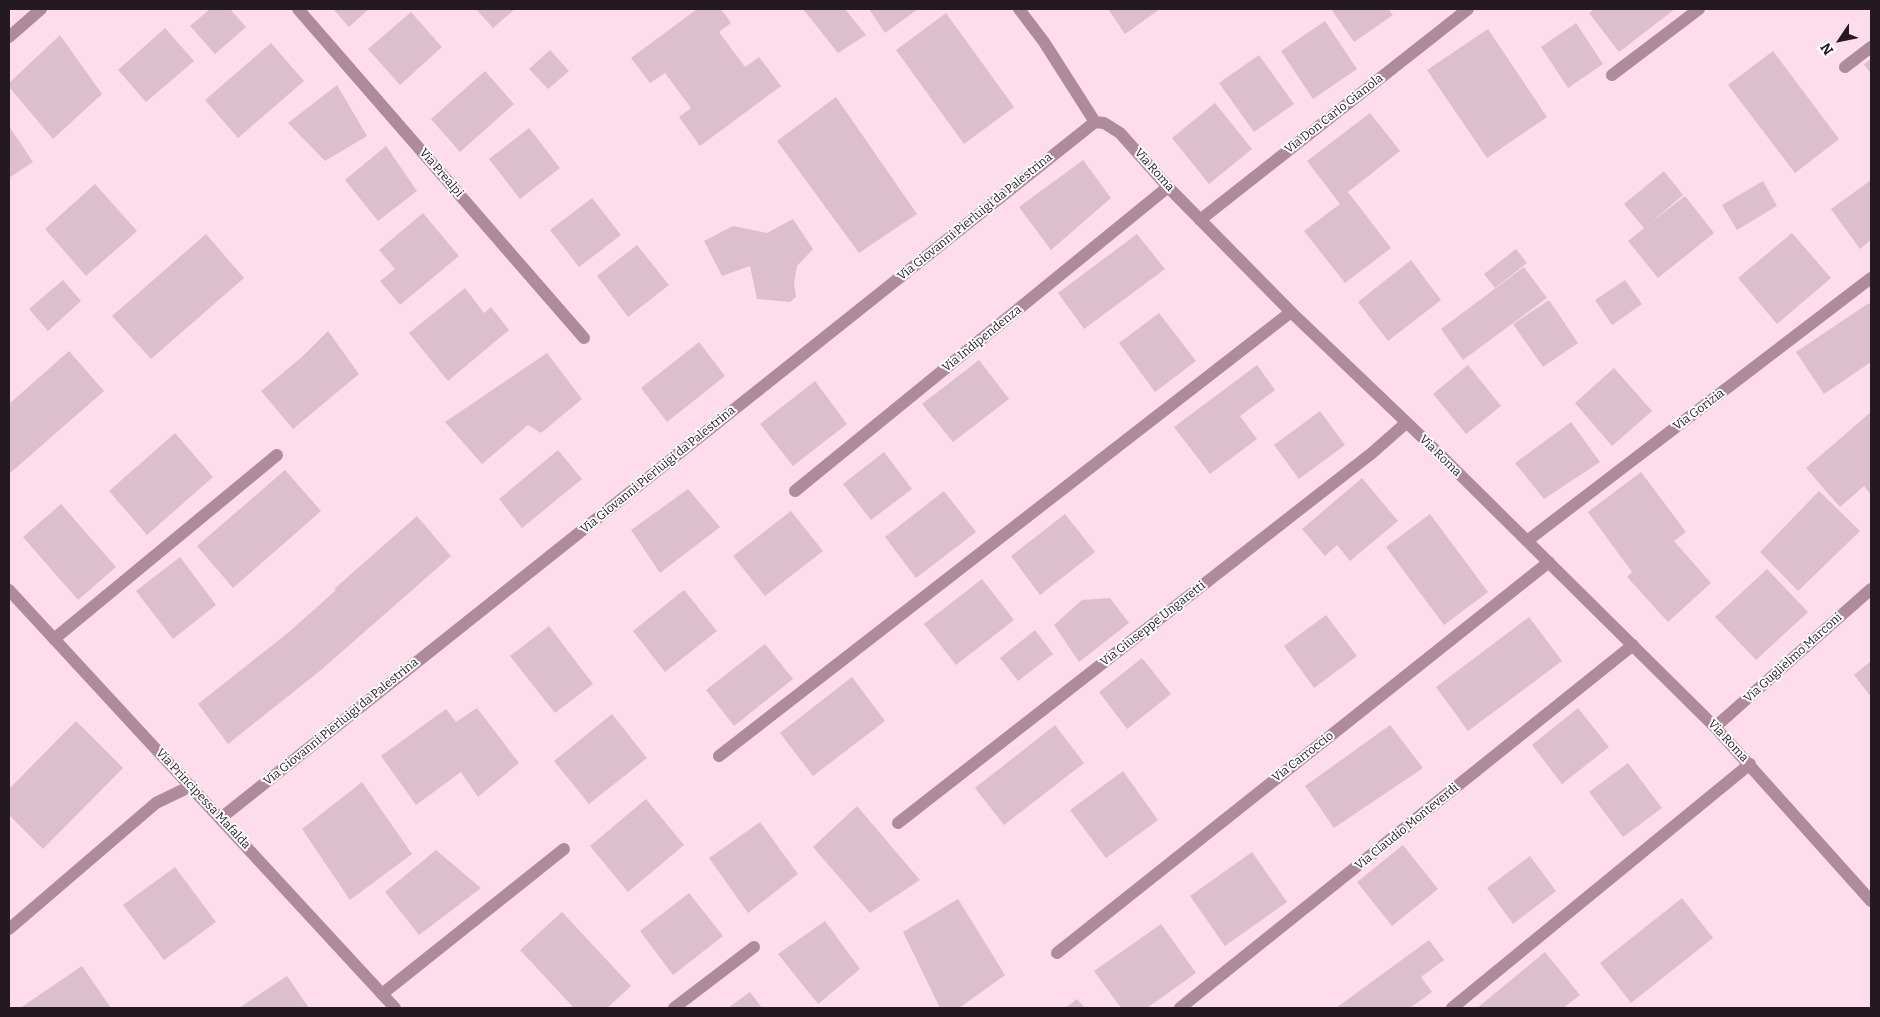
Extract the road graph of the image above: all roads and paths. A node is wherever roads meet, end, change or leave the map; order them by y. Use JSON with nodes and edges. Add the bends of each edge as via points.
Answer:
{"nodes":[{"id":1,"x":41,"y":9,"type":"edge"},
{"id":2,"x":298,"y":9,"type":"edge"},
{"id":3,"x":1019,"y":9,"type":"edge"},
{"id":4,"x":1468,"y":9,"type":"edge"},
{"id":5,"x":1699,"y":9,"type":"edge"},
{"id":6,"x":9,"y":37,"type":"edge"},
{"id":7,"x":1871,"y":48,"type":"edge"},
{"id":8,"x":1845,"y":67,"type":"dead end"},
{"id":9,"x":1612,"y":75,"type":"dead end"},
{"id":10,"x":1095,"y":122,"type":"junction"},
{"id":11,"x":1168,"y":187,"type":"junction"},
{"id":12,"x":1200,"y":220,"type":"junction"},
{"id":13,"x":1871,"y":278,"type":"edge"},
{"id":14,"x":1291,"y":312,"type":"junction"},
{"id":15,"x":584,"y":338,"type":"dead end"},
{"id":16,"x":1406,"y":422,"type":"junction"},
{"id":17,"x":277,"y":455,"type":"dead end"},
{"id":18,"x":795,"y":491,"type":"dead end"},
{"id":19,"x":1527,"y":541,"type":"junction"},
{"id":20,"x":1549,"y":562,"type":"junction"},
{"id":21,"x":1871,"y":589,"type":"edge"},
{"id":22,"x":9,"y":590,"type":"edge"},
{"id":23,"x":54,"y":639,"type":"junction"},
{"id":24,"x":1633,"y":645,"type":"junction"},
{"id":25,"x":1715,"y":727,"type":"junction"},
{"id":26,"x":719,"y":756,"type":"dead end"},
{"id":27,"x":1750,"y":764,"type":"junction"},
{"id":28,"x":191,"y":786,"type":"junction"},
{"id":29,"x":221,"y":818,"type":"junction"},
{"id":30,"x":898,"y":823,"type":"dead end"},
{"id":31,"x":564,"y":849,"type":"dead end"},
{"id":32,"x":1871,"y":901,"type":"edge"},
{"id":33,"x":9,"y":929,"type":"edge"},
{"id":34,"x":754,"y":947,"type":"dead end"},
{"id":35,"x":1057,"y":953,"type":"dead end"},
{"id":36,"x":382,"y":994,"type":"junction"},
{"id":37,"x":393,"y":1008,"type":"edge"},
{"id":38,"x":674,"y":1008,"type":"edge"},
{"id":39,"x":1180,"y":1008,"type":"edge"},
{"id":40,"x":1452,"y":1008,"type":"edge"}],
"edges":[{"from":1,"to":6,"type":"street"},
{"from":2,"to":15,"type":"street","name":"Via Prealpi"},
{"from":3,"to":10,"type":"street"},
{"from":4,"to":12,"type":"street","name":"Via Don Carlo Gianola"},
{"from":5,"to":9,"type":"street"},
{"from":7,"to":8,"type":"street"},
{"from":10,"to":11,"type":"street","name":"Via Roma","via":[[1104,123],[1120,133]]},
{"from":10,"to":29,"type":"street","name":"Via Giovanni Pierluigi da Palestrina"},
{"from":11,"to":12,"type":"street","name":"Via Roma"},
{"from":11,"to":18,"type":"street","name":"Via Indipendenza"},
{"from":12,"to":14,"type":"street","name":"Via Roma"},
{"from":13,"to":19,"type":"street","name":"Via Gorizia"},
{"from":14,"to":16,"type":"street","name":"Via Roma"},
{"from":14,"to":26,"type":"street"},
{"from":16,"to":19,"type":"street","name":"Via Roma"},
{"from":16,"to":30,"type":"street","name":"Via Giuseppe Ungaretti","via":[[1372,453]]},
{"from":17,"to":23,"type":"street"},
{"from":19,"to":20,"type":"street","name":"Via Roma"},
{"from":20,"to":24,"type":"street","name":"Via Roma"},
{"from":20,"to":35,"type":"street","name":"Via Carroccio"},
{"from":21,"to":25,"type":"street","name":"Via Guglielmo Marconi"},
{"from":22,"to":23,"type":"street","name":"Via Principessa Mafalda"},
{"from":23,"to":28,"type":"street","name":"Via Principessa Mafalda"},
{"from":24,"to":25,"type":"street","name":"Via Roma"},
{"from":24,"to":39,"type":"street","name":"Via Claudio Monteverdi"},
{"from":25,"to":27,"type":"street","name":"Via Roma"},
{"from":27,"to":32,"type":"street","name":"Via Roma"},
{"from":27,"to":40,"type":"street"},
{"from":28,"to":29,"type":"street","name":"Via Principessa Mafalda"},
{"from":28,"to":33,"type":"street","via":[[156,803]]},
{"from":29,"to":36,"type":"street","name":"Via Principessa Mafalda"},
{"from":31,"to":36,"type":"street"},
{"from":34,"to":38,"type":"street"},
{"from":36,"to":37,"type":"street","name":"Via Principessa Mafalda"}]}
